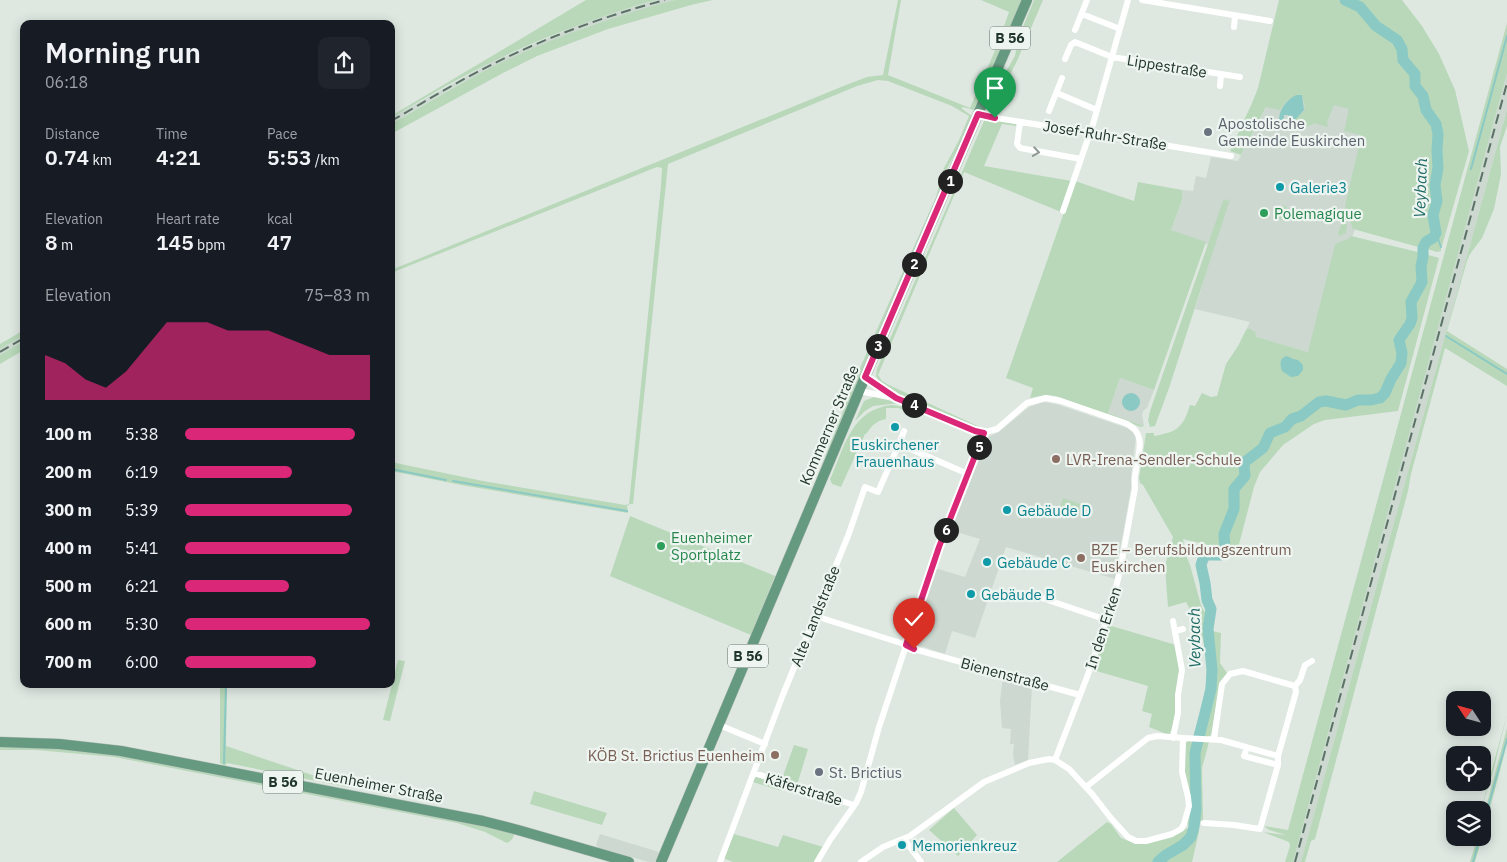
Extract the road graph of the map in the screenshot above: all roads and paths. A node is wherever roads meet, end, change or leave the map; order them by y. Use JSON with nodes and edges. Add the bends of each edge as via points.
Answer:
{"nodes":[{"id":1,"x":1026,"y":0,"type":"edge"},
{"id":2,"x":1087,"y":0,"type":"edge"},
{"id":3,"x":1128,"y":0,"type":"edge"},
{"id":4,"x":1142,"y":0,"type":"edge"},
{"id":5,"x":1082,"y":14,"type":"junction"},
{"id":6,"x":1235,"y":16,"type":"junction"},
{"id":7,"x":1270,"y":21,"type":"dead end"},
{"id":8,"x":1234,"y":27,"type":"dead end"},
{"id":9,"x":1120,"y":29,"type":"junction"},
{"id":10,"x":1075,"y":30,"type":"dead end"},
{"id":11,"x":1112,"y":57,"type":"junction"},
{"id":12,"x":1065,"y":59,"type":"dead end"},
{"id":13,"x":1221,"y":74,"type":"junction"},
{"id":14,"x":1062,"y":78,"type":"dead end"},
{"id":15,"x":1240,"y":78,"type":"dead end"},
{"id":16,"x":1220,"y":86,"type":"dead end"},
{"id":17,"x":1057,"y":93,"type":"junction"},
{"id":18,"x":1097,"y":110,"type":"junction"},
{"id":19,"x":1049,"y":111,"type":"dead end"},
{"id":20,"x":978,"y":114,"type":"junction"},
{"id":21,"x":1020,"y":122,"type":"junction"},
{"id":22,"x":1090,"y":132,"type":"junction"},
{"id":23,"x":1231,"y":156,"type":"dead end"},
{"id":24,"x":1081,"y":159,"type":"junction"},
{"id":25,"x":1063,"y":211,"type":"dead end"},
{"id":26,"x":865,"y":377,"type":"junction"},
{"id":27,"x":859,"y":392,"type":"junction"},
{"id":28,"x":896,"y":398,"type":"junction"},
{"id":29,"x":904,"y":431,"type":"dead end"},
{"id":30,"x":984,"y":433,"type":"junction"},
{"id":31,"x":899,"y":444,"type":"junction"},
{"id":32,"x":968,"y":474,"type":"junction"},
{"id":33,"x":1020,"y":595,"type":"dead end"},
{"id":34,"x":815,"y":616,"type":"junction"},
{"id":35,"x":1107,"y":620,"type":"junction"},
{"id":36,"x":1173,"y":621,"type":"dead end"},
{"id":37,"x":1183,"y":630,"type":"dead end"},
{"id":38,"x":1175,"y":631,"type":"junction"},
{"id":39,"x":906,"y":645,"type":"junction"},
{"id":40,"x":1312,"y":661,"type":"dead end"},
{"id":41,"x":1295,"y":686,"type":"junction"},
{"id":42,"x":1080,"y":695,"type":"junction"},
{"id":43,"x":719,"y":725,"type":"junction"},
{"id":44,"x":1172,"y":738,"type":"junction"},
{"id":45,"x":1183,"y":738,"type":"junction"},
{"id":46,"x":1214,"y":739,"type":"junction"},
{"id":47,"x":0,"y":742,"type":"edge"},
{"id":48,"x":765,"y":744,"type":"junction"},
{"id":49,"x":1247,"y":747,"type":"junction"},
{"id":50,"x":1278,"y":756,"type":"junction"},
{"id":51,"x":1055,"y":760,"type":"junction"},
{"id":52,"x":1278,"y":765,"type":"junction"},
{"id":53,"x":754,"y":773,"type":"junction"},
{"id":54,"x":1086,"y":787,"type":"junction"},
{"id":55,"x":854,"y":805,"type":"junction"},
{"id":56,"x":1204,"y":823,"type":"dead end"},
{"id":57,"x":904,"y":839,"type":"junction"},
{"id":58,"x":629,"y":862,"type":"edge"},
{"id":59,"x":661,"y":862,"type":"edge"},
{"id":60,"x":720,"y":862,"type":"edge"},
{"id":61,"x":817,"y":862,"type":"edge"},
{"id":62,"x":861,"y":862,"type":"edge"},
{"id":63,"x":921,"y":862,"type":"edge"}],
"edges":[{"from":1,"to":20,"type":"main road","name":"Kommerner Straße","number":"B 56"},
{"from":2,"to":5,"type":"street"},
{"from":3,"to":9,"type":"street"},
{"from":4,"to":6,"type":"street"},
{"from":5,"to":9,"type":"street"},
{"from":5,"to":10,"type":"street"},
{"from":6,"to":7,"type":"street"},
{"from":6,"to":8,"type":"street"},
{"from":9,"to":11,"type":"street"},
{"from":11,"to":12,"type":"street","name":"Lippestraße","via":[[1075,42]]},
{"from":11,"to":13,"type":"street","name":"Lippestraße"},
{"from":11,"to":18,"type":"street"},
{"from":13,"to":15,"type":"street","name":"Lippestraße"},
{"from":13,"to":16,"type":"street","name":"Lippestraße"},
{"from":14,"to":17,"type":"street"},
{"from":17,"to":18,"type":"street"},
{"from":17,"to":19,"type":"street"},
{"from":18,"to":22,"type":"street"},
{"from":20,"to":21,"type":"street","name":"Josef-Ruhr-Straße"},
{"from":20,"to":26,"type":"main road","name":"Kommerner Straße","number":"B 56"},
{"from":21,"to":22,"type":"street","name":"Josef-Ruhr-Straße"},
{"from":21,"to":24,"type":"street","one_way":true,"via":[[1017,144],[1020,148]]},
{"from":22,"to":23,"type":"street","name":"Josef-Ruhr-Straße"},
{"from":22,"to":24,"type":"street"},
{"from":24,"to":25,"type":"street"},
{"from":26,"to":27,"type":"main road","name":"Kommerner Straße","number":"B 56"},
{"from":26,"to":28,"type":"street"},
{"from":27,"to":28,"type":"street"},
{"from":27,"to":43,"type":"main road","name":"Kommerner Straße","number":"B 56"},
{"from":28,"to":30,"type":"street"},
{"from":29,"to":31,"type":"street"},
{"from":30,"to":32,"type":"street"},
{"from":30,"to":35,"type":"street","name":"In den Erken","via":[[997,429],[1027,403],[1046,398],[1126,423],[1138,433],[1135,488],[1118,582]]},
{"from":31,"to":32,"type":"street"},
{"from":31,"to":34,"type":"street","name":"Alte Landstraße","via":[[878,492],[865,487]]},
{"from":32,"to":39,"type":"street"},
{"from":33,"to":35,"type":"street","via":[[1036,596]]},
{"from":34,"to":39,"type":"street","name":"Bienenstraße"},
{"from":34,"to":48,"type":"street","name":"Alte Landstraße"},
{"from":35,"to":42,"type":"street","name":"In den Erken"},
{"from":36,"to":38,"type":"street"},
{"from":37,"to":38,"type":"street"},
{"from":38,"to":44,"type":"street","via":[[1182,670]]},
{"from":39,"to":42,"type":"street","name":"Bienenstraße"},
{"from":39,"to":55,"type":"street","via":[[863,786]]},
{"from":40,"to":41,"type":"street","via":[[1305,665]]},
{"from":41,"to":46,"type":"street","via":[[1243,670],[1230,674],[1222,684]]},
{"from":41,"to":50,"type":"street"},
{"from":42,"to":51,"type":"street","name":"In den Erken"},
{"from":43,"to":48,"type":"street"},
{"from":43,"to":59,"type":"main road","name":"Kommerner Straße","number":"B 56"},
{"from":44,"to":45,"type":"street"},
{"from":44,"to":54,"type":"street","via":[[1148,738]]},
{"from":45,"to":46,"type":"street"},
{"from":45,"to":54,"type":"street","via":[[1182,772],[1189,802],[1182,827],[1172,834],[1140,842],[1132,840]]},
{"from":46,"to":49,"type":"street"},
{"from":47,"to":58,"type":"main road","name":"Euenheimer Straße","number":"B 56","via":[[59,744],[143,754],[482,821]]},
{"from":48,"to":53,"type":"street","name":"Alte Landstraße"},
{"from":49,"to":50,"type":"street"},
{"from":49,"to":52,"type":"street","via":[[1244,756]]},
{"from":50,"to":52,"type":"street"},
{"from":51,"to":54,"type":"street"},
{"from":51,"to":57,"type":"street","via":[[1029,763],[984,782],[924,828]]},
{"from":52,"to":56,"type":"street","via":[[1260,829]]},
{"from":53,"to":55,"type":"street","name":"Käferstraße"},
{"from":53,"to":60,"type":"street","name":"Alte Landstraße"},
{"from":55,"to":61,"type":"street"},
{"from":57,"to":62,"type":"street","via":[[883,847]]},
{"from":57,"to":63,"type":"street"}]}
